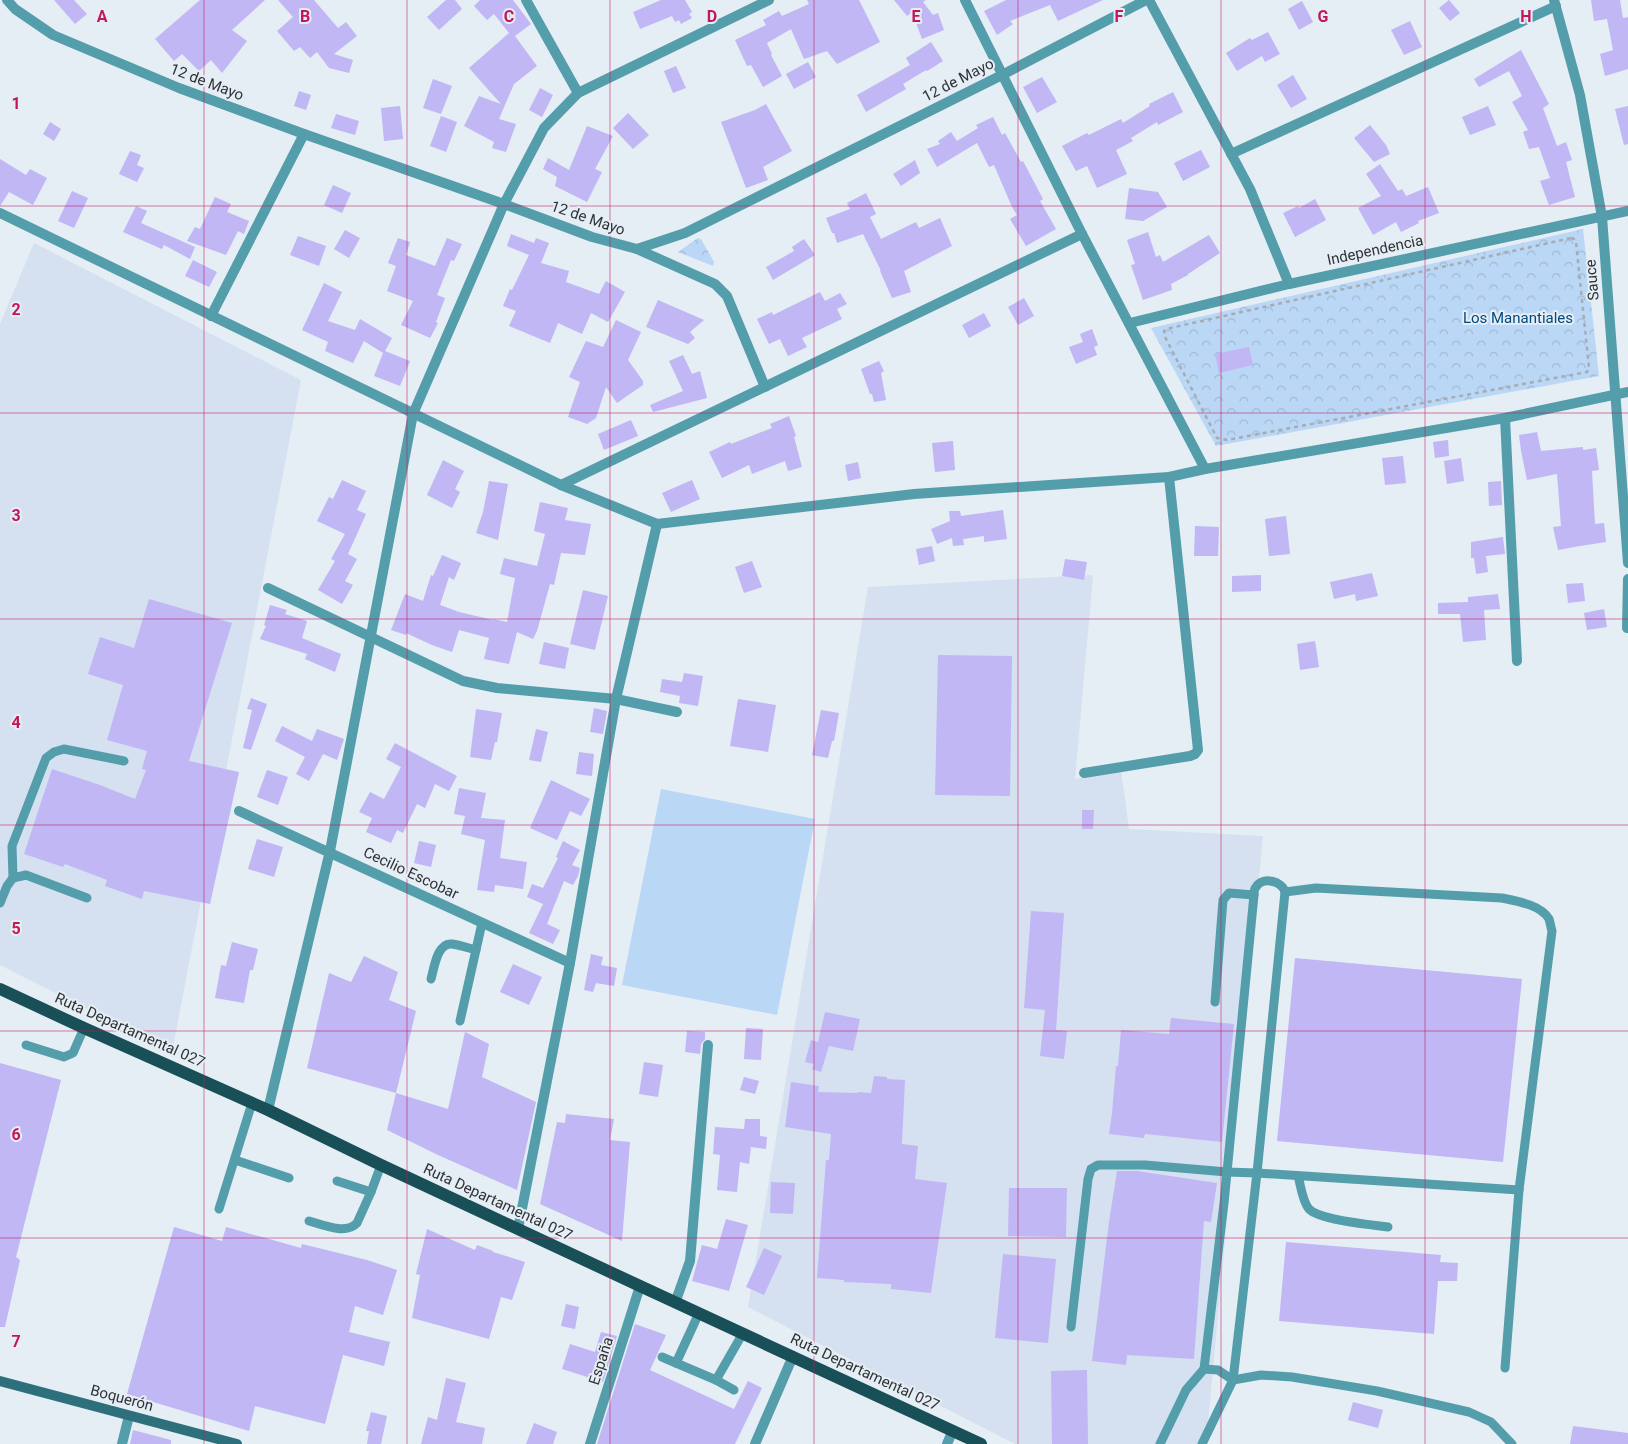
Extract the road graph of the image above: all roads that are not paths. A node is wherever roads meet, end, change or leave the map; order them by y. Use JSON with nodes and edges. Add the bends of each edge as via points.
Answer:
{"nodes":[{"id":1,"x":8,"y":0,"type":"edge"},
{"id":2,"x":526,"y":0,"type":"edge"},
{"id":3,"x":769,"y":0,"type":"edge"},
{"id":4,"x":964,"y":0,"type":"edge"},
{"id":5,"x":1148,"y":0,"type":"edge"},
{"id":6,"x":1555,"y":3,"type":"edge"},
{"id":7,"x":1002,"y":75,"type":"junction"},
{"id":8,"x":578,"y":93,"type":"junction"},
{"id":9,"x":304,"y":134,"type":"junction"},
{"id":10,"x":1231,"y":154,"type":"junction"},
{"id":11,"x":504,"y":204,"type":"junction"},
{"id":12,"x":1628,"y":211,"type":"edge"},
{"id":13,"x":0,"y":213,"type":"edge"},
{"id":14,"x":1602,"y":217,"type":"junction"},
{"id":15,"x":1082,"y":234,"type":"junction"},
{"id":16,"x":637,"y":249,"type":"junction"},
{"id":17,"x":1289,"y":284,"type":"junction"},
{"id":18,"x":211,"y":316,"type":"junction"},
{"id":19,"x":1130,"y":323,"type":"junction"},
{"id":20,"x":765,"y":387,"type":"junction"},
{"id":21,"x":1628,"y":392,"type":"edge"},
{"id":22,"x":1616,"y":395,"type":"junction"},
{"id":23,"x":413,"y":414,"type":"junction"},
{"id":24,"x":1505,"y":418,"type":"junction"},
{"id":25,"x":1205,"y":469,"type":"junction"},
{"id":26,"x":1169,"y":477,"type":"junction"},
{"id":27,"x":561,"y":485,"type":"junction"},
{"id":28,"x":656,"y":524,"type":"junction"},
{"id":29,"x":1628,"y":563,"type":"edge"},
{"id":30,"x":1628,"y":579,"type":"edge"},
{"id":31,"x":268,"y":588,"type":"dead end"},
{"id":32,"x":1627,"y":628,"type":"edge"},
{"id":33,"x":371,"y":638,"type":"junction"},
{"id":34,"x":1517,"y":661,"type":"dead end"},
{"id":35,"x":616,"y":699,"type":"junction"},
{"id":36,"x":677,"y":712,"type":"dead end"},
{"id":37,"x":124,"y":761,"type":"dead end"},
{"id":38,"x":1084,"y":773,"type":"dead end"},
{"id":39,"x":238,"y":811,"type":"dead end"},
{"id":40,"x":330,"y":852,"type":"junction"},
{"id":41,"x":13,"y":878,"type":"junction"},
{"id":42,"x":1285,"y":892,"type":"junction"},
{"id":43,"x":1254,"y":895,"type":"junction"},
{"id":44,"x":87,"y":898,"type":"dead end"},
{"id":45,"x":0,"y":903,"type":"edge"},
{"id":46,"x":482,"y":923,"type":"junction"},
{"id":47,"x":476,"y":950,"type":"junction"},
{"id":48,"x":570,"y":963,"type":"junction"},
{"id":49,"x":431,"y":979,"type":"dead end"},
{"id":50,"x":0,"y":988,"type":"edge"},
{"id":51,"x":1214,"y":1002,"type":"dead end"},
{"id":52,"x":460,"y":1020,"type":"dead end"},
{"id":53,"x":84,"y":1028,"type":"junction"},
{"id":54,"x":26,"y":1045,"type":"dead end"},
{"id":55,"x":708,"y":1045,"type":"dead end"},
{"id":56,"x":252,"y":1103,"type":"junction"},
{"id":57,"x":268,"y":1110,"type":"junction"},
{"id":58,"x":235,"y":1160,"type":"junction"},
{"id":59,"x":381,"y":1165,"type":"junction"},
{"id":60,"x":1227,"y":1172,"type":"junction"},
{"id":61,"x":1257,"y":1173,"type":"junction"},
{"id":62,"x":1298,"y":1176,"type":"junction"},
{"id":63,"x":289,"y":1178,"type":"dead end"},
{"id":64,"x":336,"y":1181,"type":"dead end"},
{"id":65,"x":1519,"y":1190,"type":"junction"},
{"id":66,"x":371,"y":1192,"type":"junction"},
{"id":67,"x":219,"y":1209,"type":"dead end"},
{"id":68,"x":309,"y":1222,"type":"dead end"},
{"id":69,"x":1388,"y":1227,"type":"dead end"},
{"id":70,"x":518,"y":1229,"type":"junction"},
{"id":71,"x":640,"y":1286,"type":"junction"},
{"id":72,"x":675,"y":1302,"type":"junction"},
{"id":73,"x":699,"y":1313,"type":"junction"},
{"id":74,"x":1071,"y":1327,"type":"dead end"},
{"id":75,"x":743,"y":1333,"type":"junction"},
{"id":76,"x":793,"y":1356,"type":"junction"},
{"id":77,"x":662,"y":1357,"type":"dead end"},
{"id":78,"x":676,"y":1363,"type":"junction"},
{"id":79,"x":1504,"y":1368,"type":"dead end"},
{"id":80,"x":1204,"y":1369,"type":"junction"},
{"id":81,"x":716,"y":1380,"type":"junction"},
{"id":82,"x":1233,"y":1380,"type":"junction"},
{"id":83,"x":0,"y":1381,"type":"edge"},
{"id":84,"x":734,"y":1390,"type":"dead end"},
{"id":85,"x":129,"y":1416,"type":"junction"},
{"id":86,"x":954,"y":1430,"type":"junction"},
{"id":87,"x":122,"y":1444,"type":"edge"},
{"id":88,"x":237,"y":1444,"type":"edge"},
{"id":89,"x":590,"y":1444,"type":"edge"},
{"id":90,"x":755,"y":1444,"type":"edge"},
{"id":91,"x":947,"y":1444,"type":"edge"},
{"id":92,"x":981,"y":1444,"type":"edge"},
{"id":93,"x":1160,"y":1444,"type":"edge"},
{"id":94,"x":1202,"y":1444,"type":"edge"},
{"id":95,"x":1512,"y":1444,"type":"edge"}],
"edges":[{"from":1,"to":9,"type":"street","name":"12 de Mayo","via":[[15,9],[53,35],[178,88]]},
{"from":2,"to":8,"type":"street"},
{"from":3,"to":8,"type":"street"},
{"from":4,"to":7,"type":"street"},
{"from":5,"to":7,"type":"street","name":"12 de Mayo"},
{"from":5,"to":10,"type":"street"},
{"from":6,"to":10,"type":"street"},
{"from":6,"to":14,"type":"street","name":"Sauce","via":[[1580,95]]},
{"from":7,"to":15,"type":"street"},
{"from":7,"to":16,"type":"street","name":"12 de Mayo","via":[[685,233]]},
{"from":8,"to":11,"type":"street","via":[[544,128]]},
{"from":9,"to":11,"type":"street","name":"12 de Mayo"},
{"from":9,"to":18,"type":"street"},
{"from":10,"to":17,"type":"street","via":[[1250,190]]},
{"from":11,"to":16,"type":"street","name":"12 de Mayo","via":[[592,237]]},
{"from":11,"to":23,"type":"street"},
{"from":12,"to":14,"type":"street","name":"Independencia"},
{"from":13,"to":18,"type":"street"},
{"from":14,"to":17,"type":"street","name":"Independencia"},
{"from":14,"to":22,"type":"street","name":"Sauce"},
{"from":15,"to":19,"type":"street"},
{"from":15,"to":20,"type":"street"},
{"from":16,"to":20,"type":"street","via":[[715,284],[727,296]]},
{"from":17,"to":19,"type":"street","name":"Independencia"},
{"from":18,"to":23,"type":"street"},
{"from":19,"to":25,"type":"street"},
{"from":20,"to":27,"type":"street"},
{"from":21,"to":22,"type":"street"},
{"from":22,"to":24,"type":"street"},
{"from":22,"to":29,"type":"street","name":"Sauce"},
{"from":23,"to":27,"type":"street"},
{"from":23,"to":33,"type":"street"},
{"from":24,"to":25,"type":"street"},
{"from":24,"to":34,"type":"street"},
{"from":25,"to":26,"type":"street"},
{"from":26,"to":28,"type":"street","via":[[914,494]]},
{"from":26,"to":38,"type":"street","via":[[1198,750],[1190,756]]},
{"from":27,"to":28,"type":"street"},
{"from":28,"to":35,"type":"street"},
{"from":30,"to":32,"type":"street"},
{"from":31,"to":33,"type":"street"},
{"from":33,"to":35,"type":"street","via":[[463,681],[497,688]]},
{"from":33,"to":40,"type":"street"},
{"from":35,"to":36,"type":"street"},
{"from":35,"to":48,"type":"street"},
{"from":37,"to":41,"type":"lane","via":[[64,749],[46,758],[12,846]]},
{"from":39,"to":40,"type":"street","name":"Cecilio Escobar"},
{"from":40,"to":46,"type":"street","name":"Cecilio Escobar"},
{"from":40,"to":57,"type":"street"},
{"from":41,"to":44,"type":"lane","via":[[26,875]]},
{"from":41,"to":45,"type":"lane"},
{"from":42,"to":43,"type":"lane","via":[[1280,884],[1268,881],[1256,886]]},
{"from":42,"to":61,"type":"lane"},
{"from":42,"to":65,"type":"lane","via":[[1316,888],[1502,898],[1526,903],[1548,919],[1552,931]]},
{"from":43,"to":51,"type":"lane","via":[[1230,893],[1223,900]]},
{"from":43,"to":60,"type":"lane"},
{"from":46,"to":47,"type":"lane"},
{"from":46,"to":48,"type":"street","name":"Cecilio Escobar"},
{"from":47,"to":49,"type":"lane","via":[[450,943],[444,946]]},
{"from":47,"to":52,"type":"lane"},
{"from":48,"to":70,"type":"street"},
{"from":50,"to":53,"type":"main road","name":"Ruta Departamental 027"},
{"from":53,"to":54,"type":"lane","via":[[74,1053],[64,1056]]},
{"from":53,"to":56,"type":"main road","name":"Ruta Departamental 027"},
{"from":55,"to":72,"type":"street","via":[[690,1261]]},
{"from":56,"to":57,"type":"main road","name":"Ruta Departamental 027"},
{"from":56,"to":58,"type":"lane"},
{"from":57,"to":59,"type":"main road","name":"Ruta Departamental 027"},
{"from":58,"to":63,"type":"lane"},
{"from":58,"to":67,"type":"lane"},
{"from":59,"to":66,"type":"lane"},
{"from":59,"to":70,"type":"main road","name":"Ruta Departamental 027"},
{"from":60,"to":61,"type":"lane"},
{"from":60,"to":74,"type":"lane","via":[[1145,1165],[1098,1165],[1091,1170]]},
{"from":60,"to":80,"type":"lane"},
{"from":61,"to":62,"type":"lane"},
{"from":61,"to":82,"type":"lane"},
{"from":62,"to":65,"type":"lane"},
{"from":62,"to":69,"type":"lane","via":[[1310,1210],[1325,1217]]},
{"from":64,"to":66,"type":"lane"},
{"from":65,"to":79,"type":"lane"},
{"from":66,"to":68,"type":"lane","via":[[357,1223],[348,1229]]},
{"from":70,"to":71,"type":"main road","name":"Ruta Departamental 027"},
{"from":71,"to":72,"type":"main road","name":"Ruta Departamental 027"},
{"from":71,"to":89,"type":"street","name":"España"},
{"from":72,"to":73,"type":"main road","name":"Ruta Departamental 027"},
{"from":73,"to":75,"type":"main road","name":"Ruta Departamental 027"},
{"from":73,"to":78,"type":"lane"},
{"from":75,"to":76,"type":"main road","name":"Ruta Departamental 027"},
{"from":75,"to":81,"type":"lane"},
{"from":76,"to":86,"type":"main road","name":"Ruta Departamental 027"},
{"from":76,"to":90,"type":"street"},
{"from":77,"to":78,"type":"lane"},
{"from":78,"to":81,"type":"lane"},
{"from":80,"to":82,"type":"lane","via":[[1218,1370]]},
{"from":80,"to":93,"type":"lane","via":[[1186,1390]]},
{"from":81,"to":84,"type":"lane"},
{"from":82,"to":94,"type":"lane"},
{"from":82,"to":95,"type":"lane","via":[[1262,1375],[1292,1376],[1423,1401],[1469,1412],[1491,1422]]},
{"from":83,"to":85,"type":"street","name":"Boquerón"},
{"from":85,"to":87,"type":"street"},
{"from":85,"to":88,"type":"street","name":"Boquerón"},
{"from":86,"to":91,"type":"street"},
{"from":86,"to":92,"type":"main road","name":"Ruta Departamental 027"}]}
